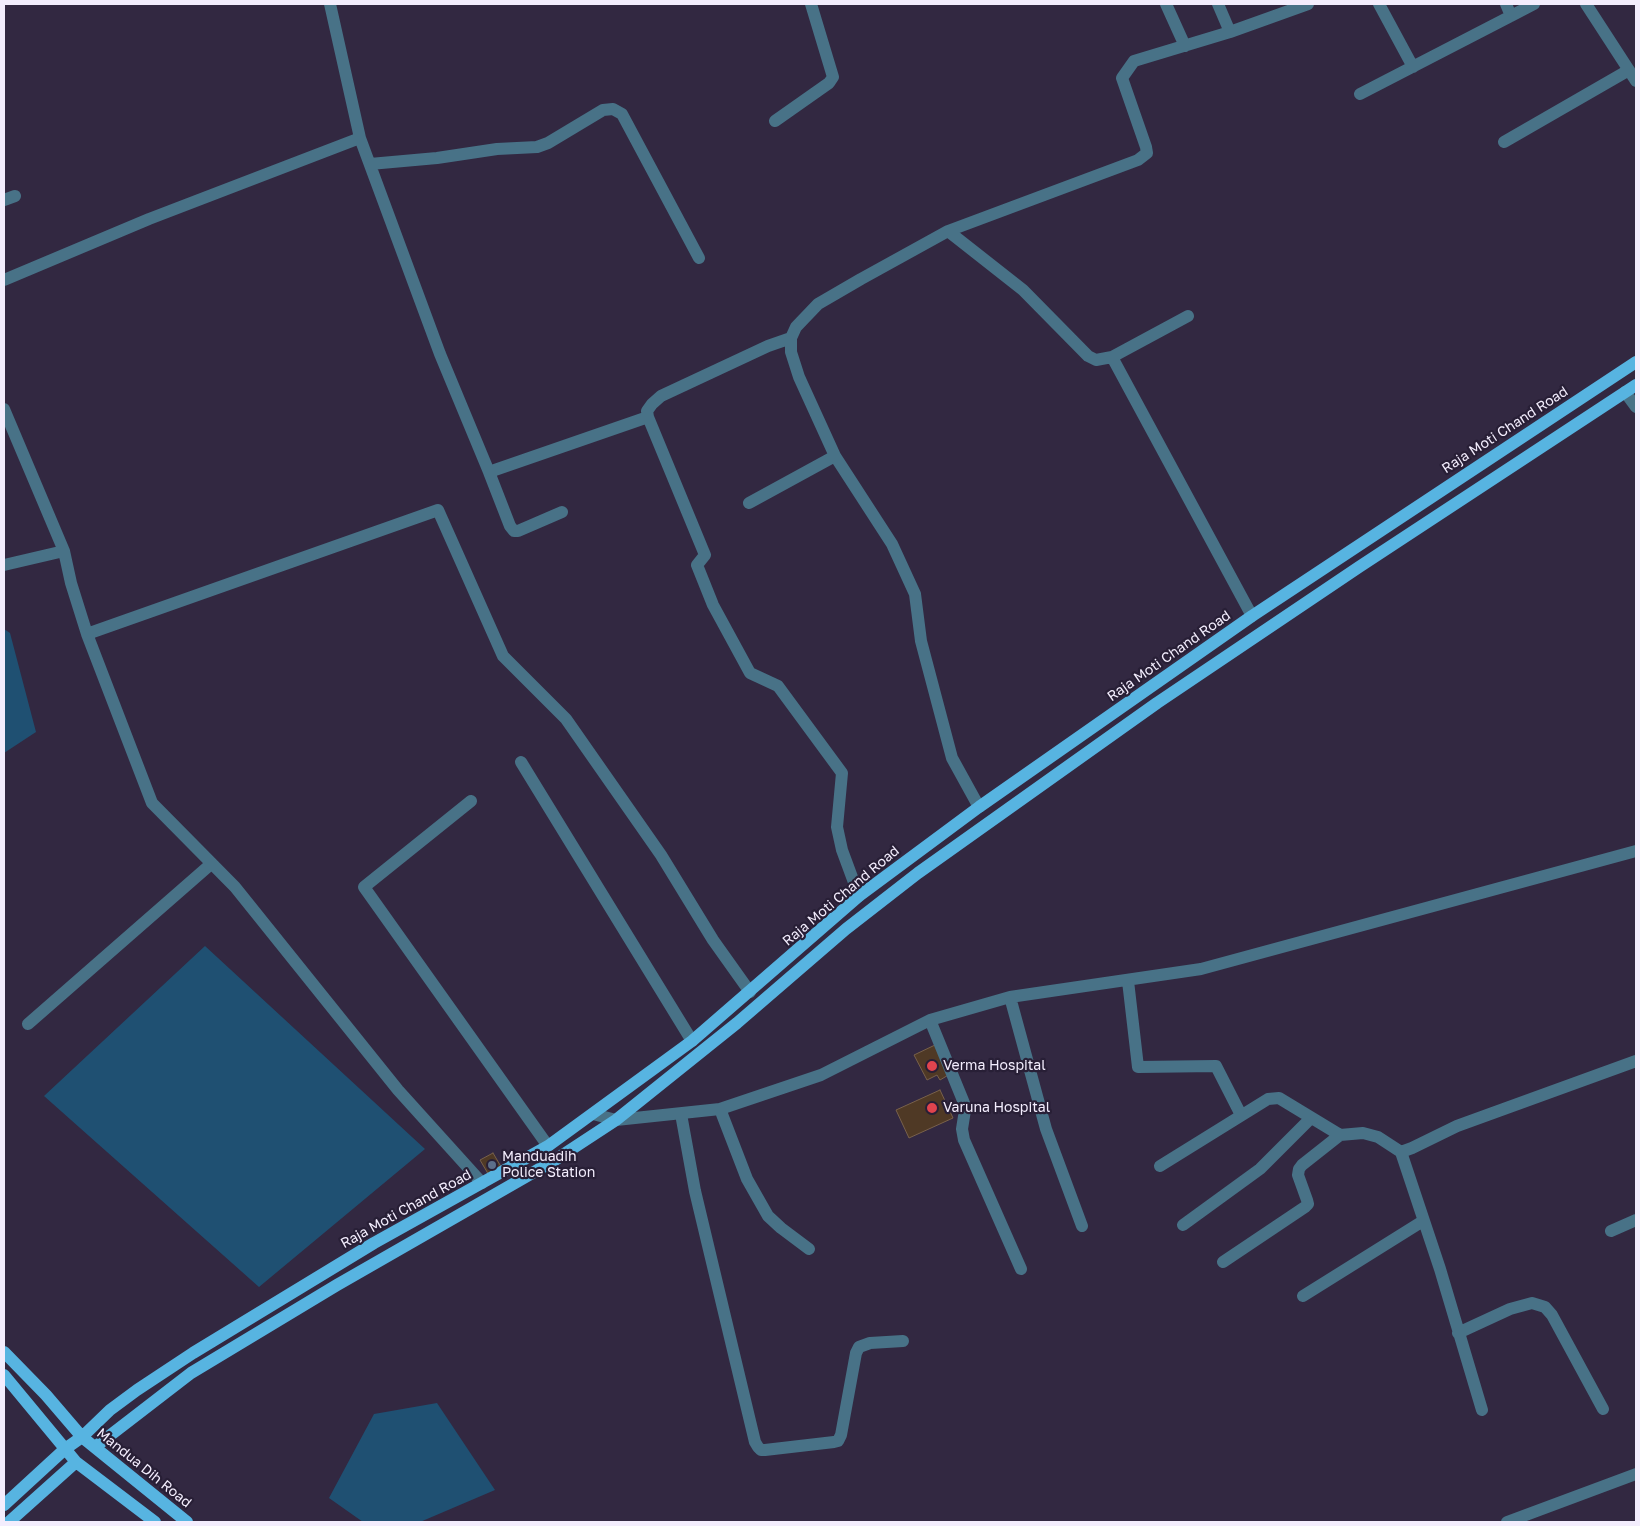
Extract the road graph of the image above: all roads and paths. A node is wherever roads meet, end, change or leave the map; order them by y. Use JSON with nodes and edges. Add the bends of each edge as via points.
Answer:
{"nodes":[{"id":1,"x":330,"y":4,"type":"edge"},
{"id":2,"x":812,"y":4,"type":"edge"},
{"id":3,"x":1166,"y":4,"type":"edge"},
{"id":4,"x":1218,"y":4,"type":"edge"},
{"id":5,"x":1308,"y":4,"type":"edge"},
{"id":6,"x":1379,"y":4,"type":"edge"},
{"id":7,"x":1506,"y":4,"type":"edge"},
{"id":8,"x":1534,"y":4,"type":"edge"},
{"id":9,"x":1586,"y":4,"type":"edge"},
{"id":10,"x":1511,"y":16,"type":"junction"},
{"id":11,"x":1230,"y":32,"type":"junction"},
{"id":12,"x":1185,"y":46,"type":"junction"},
{"id":13,"x":1413,"y":67,"type":"junction"},
{"id":14,"x":1629,"y":70,"type":"junction"},
{"id":15,"x":1636,"y":80,"type":"edge"},
{"id":16,"x":1360,"y":94,"type":"dead end"},
{"id":17,"x":775,"y":121,"type":"dead end"},
{"id":18,"x":360,"y":138,"type":"junction"},
{"id":19,"x":1504,"y":142,"type":"dead end"},
{"id":20,"x":370,"y":164,"type":"junction"},
{"id":21,"x":948,"y":231,"type":"junction"},
{"id":22,"x":700,"y":258,"type":"dead end"},
{"id":23,"x":4,"y":280,"type":"edge"},
{"id":24,"x":1188,"y":316,"type":"dead end"},
{"id":25,"x":791,"y":338,"type":"junction"},
{"id":26,"x":1112,"y":357,"type":"junction"},
{"id":27,"x":1636,"y":362,"type":"edge"},
{"id":28,"x":1636,"y":385,"type":"edge"},
{"id":29,"x":1625,"y":392,"type":"junction"},
{"id":30,"x":1636,"y":407,"type":"edge"},
{"id":31,"x":4,"y":409,"type":"edge"},
{"id":32,"x":648,"y":417,"type":"junction"},
{"id":33,"x":835,"y":456,"type":"junction"},
{"id":34,"x":489,"y":472,"type":"junction"},
{"id":35,"x":748,"y":503,"type":"dead end"},
{"id":36,"x":562,"y":512,"type":"dead end"},
{"id":37,"x":64,"y":551,"type":"junction"},
{"id":38,"x":4,"y":565,"type":"edge"},
{"id":39,"x":1252,"y":616,"type":"junction"},
{"id":40,"x":87,"y":634,"type":"junction"},
{"id":41,"x":521,"y":762,"type":"dead end"},
{"id":42,"x":471,"y":801,"type":"dead end"},
{"id":43,"x":979,"y":807,"type":"junction"},
{"id":44,"x":1636,"y":851,"type":"edge"},
{"id":45,"x":211,"y":864,"type":"junction"},
{"id":46,"x":859,"y":896,"type":"junction"},
{"id":47,"x":1128,"y":980,"type":"junction"},
{"id":48,"x":750,"y":992,"type":"junction"},
{"id":49,"x":1010,"y":997,"type":"junction"},
{"id":50,"x":930,"y":1020,"type":"junction"},
{"id":51,"x":28,"y":1024,"type":"dead end"},
{"id":52,"x":692,"y":1041,"type":"junction"},
{"id":53,"x":1636,"y":1062,"type":"edge"},
{"id":54,"x":720,"y":1109,"type":"junction"},
{"id":55,"x":593,"y":1114,"type":"junction"},
{"id":56,"x":681,"y":1114,"type":"junction"},
{"id":57,"x":1241,"y":1115,"type":"junction"},
{"id":58,"x":1311,"y":1118,"type":"junction"},
{"id":59,"x":616,"y":1120,"type":"junction"},
{"id":60,"x":1340,"y":1135,"type":"junction"},
{"id":61,"x":548,"y":1146,"type":"junction"},
{"id":62,"x":1401,"y":1152,"type":"junction"},
{"id":63,"x":1160,"y":1166,"type":"dead end"},
{"id":64,"x":482,"y":1183,"type":"junction"},
{"id":65,"x":1636,"y":1220,"type":"edge"},
{"id":66,"x":1423,"y":1221,"type":"junction"},
{"id":67,"x":1183,"y":1225,"type":"dead end"},
{"id":68,"x":1082,"y":1226,"type":"dead end"},
{"id":69,"x":1611,"y":1231,"type":"dead end"},
{"id":70,"x":809,"y":1249,"type":"dead end"},
{"id":71,"x":1223,"y":1262,"type":"dead end"},
{"id":72,"x":1021,"y":1269,"type":"dead end"},
{"id":73,"x":1303,"y":1296,"type":"dead end"},
{"id":74,"x":1458,"y":1333,"type":"junction"},
{"id":75,"x":903,"y":1340,"type":"dead end"},
{"id":76,"x":4,"y":1352,"type":"edge"},
{"id":77,"x":4,"y":1375,"type":"edge"},
{"id":78,"x":1603,"y":1409,"type":"dead end"},
{"id":79,"x":1482,"y":1410,"type":"dead end"},
{"id":80,"x":82,"y":1436,"type":"junction"},
{"id":81,"x":95,"y":1447,"type":"junction"},
{"id":82,"x":65,"y":1449,"type":"junction"},
{"id":83,"x":76,"y":1462,"type":"junction"},
{"id":84,"x":1636,"y":1474,"type":"edge"},
{"id":85,"x":4,"y":1505,"type":"edge"},
{"id":86,"x":8,"y":1522,"type":"edge"},
{"id":87,"x":156,"y":1522,"type":"edge"},
{"id":88,"x":187,"y":1522,"type":"edge"},
{"id":89,"x":1507,"y":1522,"type":"edge"}],
"edges":[{"from":1,"to":18,"type":"street"},
{"from":2,"to":17,"type":"street","via":[[833,77]]},
{"from":3,"to":12,"type":"street"},
{"from":4,"to":11,"type":"street"},
{"from":5,"to":11,"type":"street"},
{"from":6,"to":13,"type":"street"},
{"from":7,"to":10,"type":"street"},
{"from":8,"to":10,"type":"street"},
{"from":9,"to":14,"type":"street"},
{"from":10,"to":13,"type":"street"},
{"from":11,"to":12,"type":"street"},
{"from":12,"to":21,"type":"street","via":[[1134,60],[1122,78],[1147,153],[1138,160]]},
{"from":13,"to":16,"type":"street"},
{"from":14,"to":15,"type":"street"},
{"from":14,"to":19,"type":"street"},
{"from":18,"to":20,"type":"street"},
{"from":18,"to":23,"type":"street","via":[[149,219]]},
{"from":20,"to":22,"type":"street","via":[[538,147],[603,110],[613,109],[622,114]]},
{"from":20,"to":34,"type":"street","via":[[440,354]]},
{"from":21,"to":25,"type":"street","via":[[818,304],[796,327]]},
{"from":21,"to":26,"type":"street","via":[[1023,290],[1088,356],[1096,360]]},
{"from":24,"to":26,"type":"street"},
{"from":25,"to":32,"type":"street","via":[[661,396],[647,411]]},
{"from":25,"to":33,"type":"street","via":[[791,352],[799,377]]},
{"from":26,"to":39,"type":"street"},
{"from":27,"to":39,"type":"main road","name":"Raja Moti Chand Road"},
{"from":28,"to":29,"type":"main road"},
{"from":29,"to":30,"type":"street"},
{"from":29,"to":59,"type":"main road","via":[[1157,703],[918,873]]},
{"from":31,"to":37,"type":"street"},
{"from":32,"to":34,"type":"street"},
{"from":32,"to":46,"type":"street","via":[[705,555],[697,565],[713,605],[750,673],[778,686],[842,773],[837,827]]},
{"from":33,"to":35,"type":"street"},
{"from":33,"to":43,"type":"street","via":[[892,544],[915,594],[921,641],[952,758]]},
{"from":34,"to":36,"type":"street","via":[[514,531]]},
{"from":37,"to":38,"type":"street"},
{"from":37,"to":40,"type":"street","via":[[70,583]]},
{"from":39,"to":43,"type":"main road","name":"Raja Moti Chand Road"},
{"from":40,"to":45,"type":"street","via":[[152,803]]},
{"from":40,"to":48,"type":"street","via":[[438,510],[503,656],[566,719],[661,855],[713,940]]},
{"from":41,"to":52,"type":"street"},
{"from":42,"to":61,"type":"street","via":[[364,887]]},
{"from":43,"to":46,"type":"main road","name":"Raja Moti Chand Road"},
{"from":44,"to":47,"type":"street","via":[[1201,969]]},
{"from":45,"to":51,"type":"street"},
{"from":45,"to":64,"type":"street","via":[[235,887],[398,1090]]},
{"from":46,"to":48,"type":"main road","name":"Raja Moti Chand Road"},
{"from":47,"to":49,"type":"street"},
{"from":47,"to":57,"type":"street","via":[[1138,1067],[1216,1066]]},
{"from":48,"to":52,"type":"main road","name":"Raja Moti Chand Road"},
{"from":49,"to":50,"type":"street"},
{"from":49,"to":68,"type":"street","via":[[1046,1129]]},
{"from":50,"to":54,"type":"street","via":[[821,1075]]},
{"from":50,"to":72,"type":"street","via":[[964,1103],[964,1140]]},
{"from":52,"to":55,"type":"main road","name":"Raja Moti Chand Road"},
{"from":53,"to":62,"type":"street","via":[[1457,1126]]},
{"from":54,"to":56,"type":"street"},
{"from":54,"to":70,"type":"street","via":[[747,1179],[768,1216]]},
{"from":55,"to":59,"type":"street"},
{"from":55,"to":61,"type":"main road","name":"Raja Moti Chand Road"},
{"from":56,"to":59,"type":"street"},
{"from":56,"to":75,"type":"street","via":[[695,1191],[758,1447],[765,1450],[838,1440],[859,1347]]},
{"from":57,"to":58,"type":"street","via":[[1262,1102],[1279,1098]]},
{"from":57,"to":63,"type":"street"},
{"from":58,"to":60,"type":"street"},
{"from":58,"to":67,"type":"street","via":[[1260,1169]]},
{"from":59,"to":81,"type":"main road","via":[[555,1160],[191,1373]]},
{"from":60,"to":62,"type":"street","via":[[1363,1133],[1378,1137]]},
{"from":60,"to":71,"type":"street","via":[[1299,1169],[1308,1204]]},
{"from":61,"to":64,"type":"main road","name":"Raja Moti Chand Road"},
{"from":62,"to":66,"type":"street"},
{"from":64,"to":80,"type":"main road","name":"Raja Moti Chand Road","via":[[374,1243],[193,1353],[110,1410]]},
{"from":65,"to":69,"type":"street"},
{"from":66,"to":73,"type":"street"},
{"from":66,"to":74,"type":"street"},
{"from":74,"to":78,"type":"street","via":[[1510,1309],[1532,1303],[1545,1307]]},
{"from":74,"to":79,"type":"street"},
{"from":76,"to":80,"type":"main road","name":"Mandua Dih Road"},
{"from":77,"to":82,"type":"main road"},
{"from":80,"to":81,"type":"main road","name":"Mandua Dih Road"},
{"from":80,"to":82,"type":"main road","name":"Raja Moti Chand Road"},
{"from":81,"to":88,"type":"main road","name":"Mandua Dih Road"},
{"from":82,"to":83,"type":"main road"},
{"from":82,"to":85,"type":"main road","name":"Raja Moti Chand Road"},
{"from":83,"to":86,"type":"main road"},
{"from":83,"to":87,"type":"main road"},
{"from":84,"to":89,"type":"street"}]}
